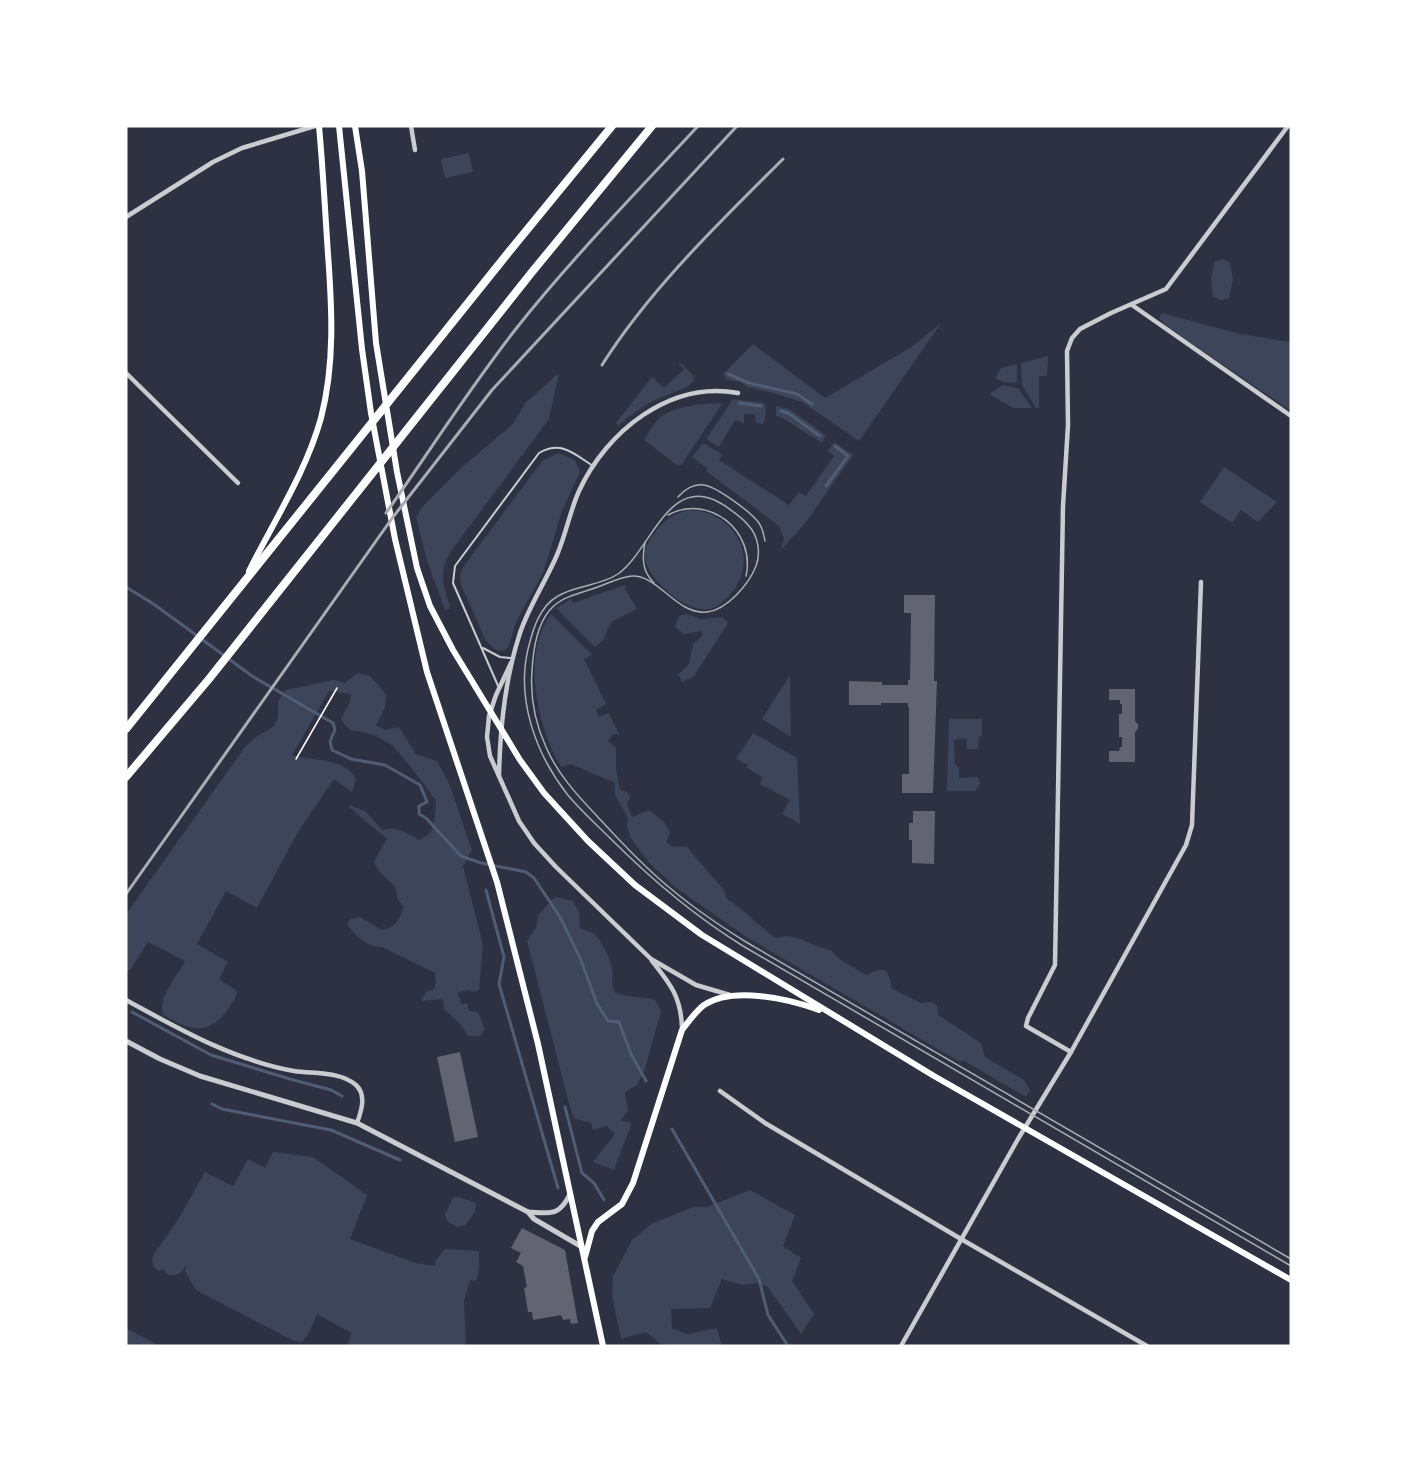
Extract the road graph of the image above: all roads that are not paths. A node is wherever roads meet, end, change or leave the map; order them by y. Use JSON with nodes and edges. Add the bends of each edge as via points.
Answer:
{"nodes":[{"id":1,"x":317,"y":126,"type":"edge"},
{"id":2,"x":339,"y":126,"type":"edge"},
{"id":3,"x":355,"y":126,"type":"edge"},
{"id":4,"x":411,"y":126,"type":"edge"},
{"id":5,"x":612,"y":126,"type":"edge"},
{"id":6,"x":652,"y":126,"type":"edge"},
{"id":7,"x":1288,"y":126,"type":"edge"},
{"id":8,"x":415,"y":150,"type":"dead end"},
{"id":9,"x":126,"y":217,"type":"edge"},
{"id":10,"x":1132,"y":305,"type":"junction"},
{"id":11,"x":126,"y":373,"type":"edge"},
{"id":12,"x":738,"y":393,"type":"dead end"},
{"id":13,"x":1291,"y":416,"type":"edge"},
{"id":14,"x":593,"y":466,"type":"junction"},
{"id":15,"x":238,"y":483,"type":"dead end"},
{"id":16,"x":1201,"y":582,"type":"dead end"},
{"id":17,"x":240,"y":588,"type":"junction"},
{"id":18,"x":481,"y":646,"type":"junction"},
{"id":19,"x":514,"y":658,"type":"junction"},
{"id":20,"x":499,"y":688,"type":"junction"},
{"id":21,"x":126,"y":729,"type":"edge"},
{"id":22,"x":499,"y":776,"type":"junction"},
{"id":23,"x":126,"y":777,"type":"edge"},
{"id":24,"x":651,"y":959,"type":"junction"},
{"id":25,"x":732,"y":995,"type":"junction"},
{"id":26,"x":126,"y":1000,"type":"edge"},
{"id":27,"x":831,"y":1014,"type":"junction"},
{"id":28,"x":682,"y":1030,"type":"junction"},
{"id":29,"x":126,"y":1041,"type":"edge"},
{"id":30,"x":1071,"y":1052,"type":"junction"},
{"id":31,"x":720,"y":1091,"type":"dead end"},
{"id":32,"x":357,"y":1123,"type":"junction"},
{"id":33,"x":1025,"y":1128,"type":"junction"},
{"id":34,"x":570,"y":1194,"type":"junction"},
{"id":35,"x":528,"y":1212,"type":"junction"},
{"id":36,"x":961,"y":1239,"type":"junction"},
{"id":37,"x":582,"y":1247,"type":"junction"},
{"id":38,"x":585,"y":1258,"type":"junction"},
{"id":39,"x":1291,"y":1280,"type":"edge"},
{"id":40,"x":603,"y":1346,"type":"edge"},
{"id":41,"x":901,"y":1346,"type":"edge"},
{"id":42,"x":1147,"y":1346,"type":"edge"}],
"edges":[{"from":1,"to":9,"type":"street","via":[[242,148]]},
{"from":1,"to":17,"type":"main road","via":[[331,304],[328,383],[311,449]]},
{"from":2,"to":34,"type":"main road","via":[[362,349],[395,538],[427,672],[497,882],[538,1044]]},
{"from":3,"to":27,"type":"main road","via":[[376,344],[397,472],[417,568],[430,606],[453,650],[520,760],[588,841],[672,914]]},
{"from":4,"to":8,"type":"street"},
{"from":5,"to":17,"type":"highway"},
{"from":6,"to":23,"type":"highway"},
{"from":7,"to":10,"type":"street","via":[[1166,289]]},
{"from":10,"to":13,"type":"street"},
{"from":10,"to":30,"type":"street","via":[[1080,329],[1067,351],[1055,965],[1026,1026]]},
{"from":11,"to":15,"type":"street"},
{"from":12,"to":14,"type":"street","via":[[700,393],[658,405],[618,435]]},
{"from":14,"to":18,"type":"lane","via":[[564,448],[539,453],[455,566],[453,584]]},
{"from":14,"to":19,"type":"street","via":[[520,632]]},
{"from":16,"to":30,"type":"street","via":[[1192,825],[1186,845]]},
{"from":17,"to":21,"type":"highway"},
{"from":18,"to":19,"type":"lane","via":[[491,654]]},
{"from":18,"to":20,"type":"lane"},
{"from":19,"to":20,"type":"street"},
{"from":19,"to":22,"type":"street","via":[[501,719]]},
{"from":20,"to":22,"type":"street","via":[[489,716],[487,737]]},
{"from":22,"to":24,"type":"street","via":[[519,821],[534,843]]},
{"from":24,"to":25,"type":"street","via":[[696,985]]},
{"from":24,"to":28,"type":"street","via":[[674,990],[681,1008]]},
{"from":25,"to":27,"type":"main road","via":[[791,1002]]},
{"from":25,"to":28,"type":"main road","via":[[703,1006]]},
{"from":26,"to":32,"type":"street","via":[[193,1036],[245,1057],[351,1081],[361,1094]]},
{"from":27,"to":33,"type":"main road"},
{"from":28,"to":38,"type":"main road","via":[[633,1183],[622,1204],[592,1231]]},
{"from":29,"to":32,"type":"street","via":[[200,1076]]},
{"from":30,"to":33,"type":"street"},
{"from":31,"to":36,"type":"street","via":[[765,1123]]},
{"from":32,"to":35,"type":"street"},
{"from":33,"to":36,"type":"street"},
{"from":33,"to":39,"type":"main road"},
{"from":34,"to":35,"type":"street","via":[[566,1204],[549,1214]]},
{"from":34,"to":37,"type":"main road"},
{"from":35,"to":37,"type":"street","via":[[534,1220]]},
{"from":36,"to":41,"type":"street"},
{"from":36,"to":42,"type":"street"},
{"from":37,"to":38,"type":"main road"},
{"from":38,"to":40,"type":"main road"}]}
